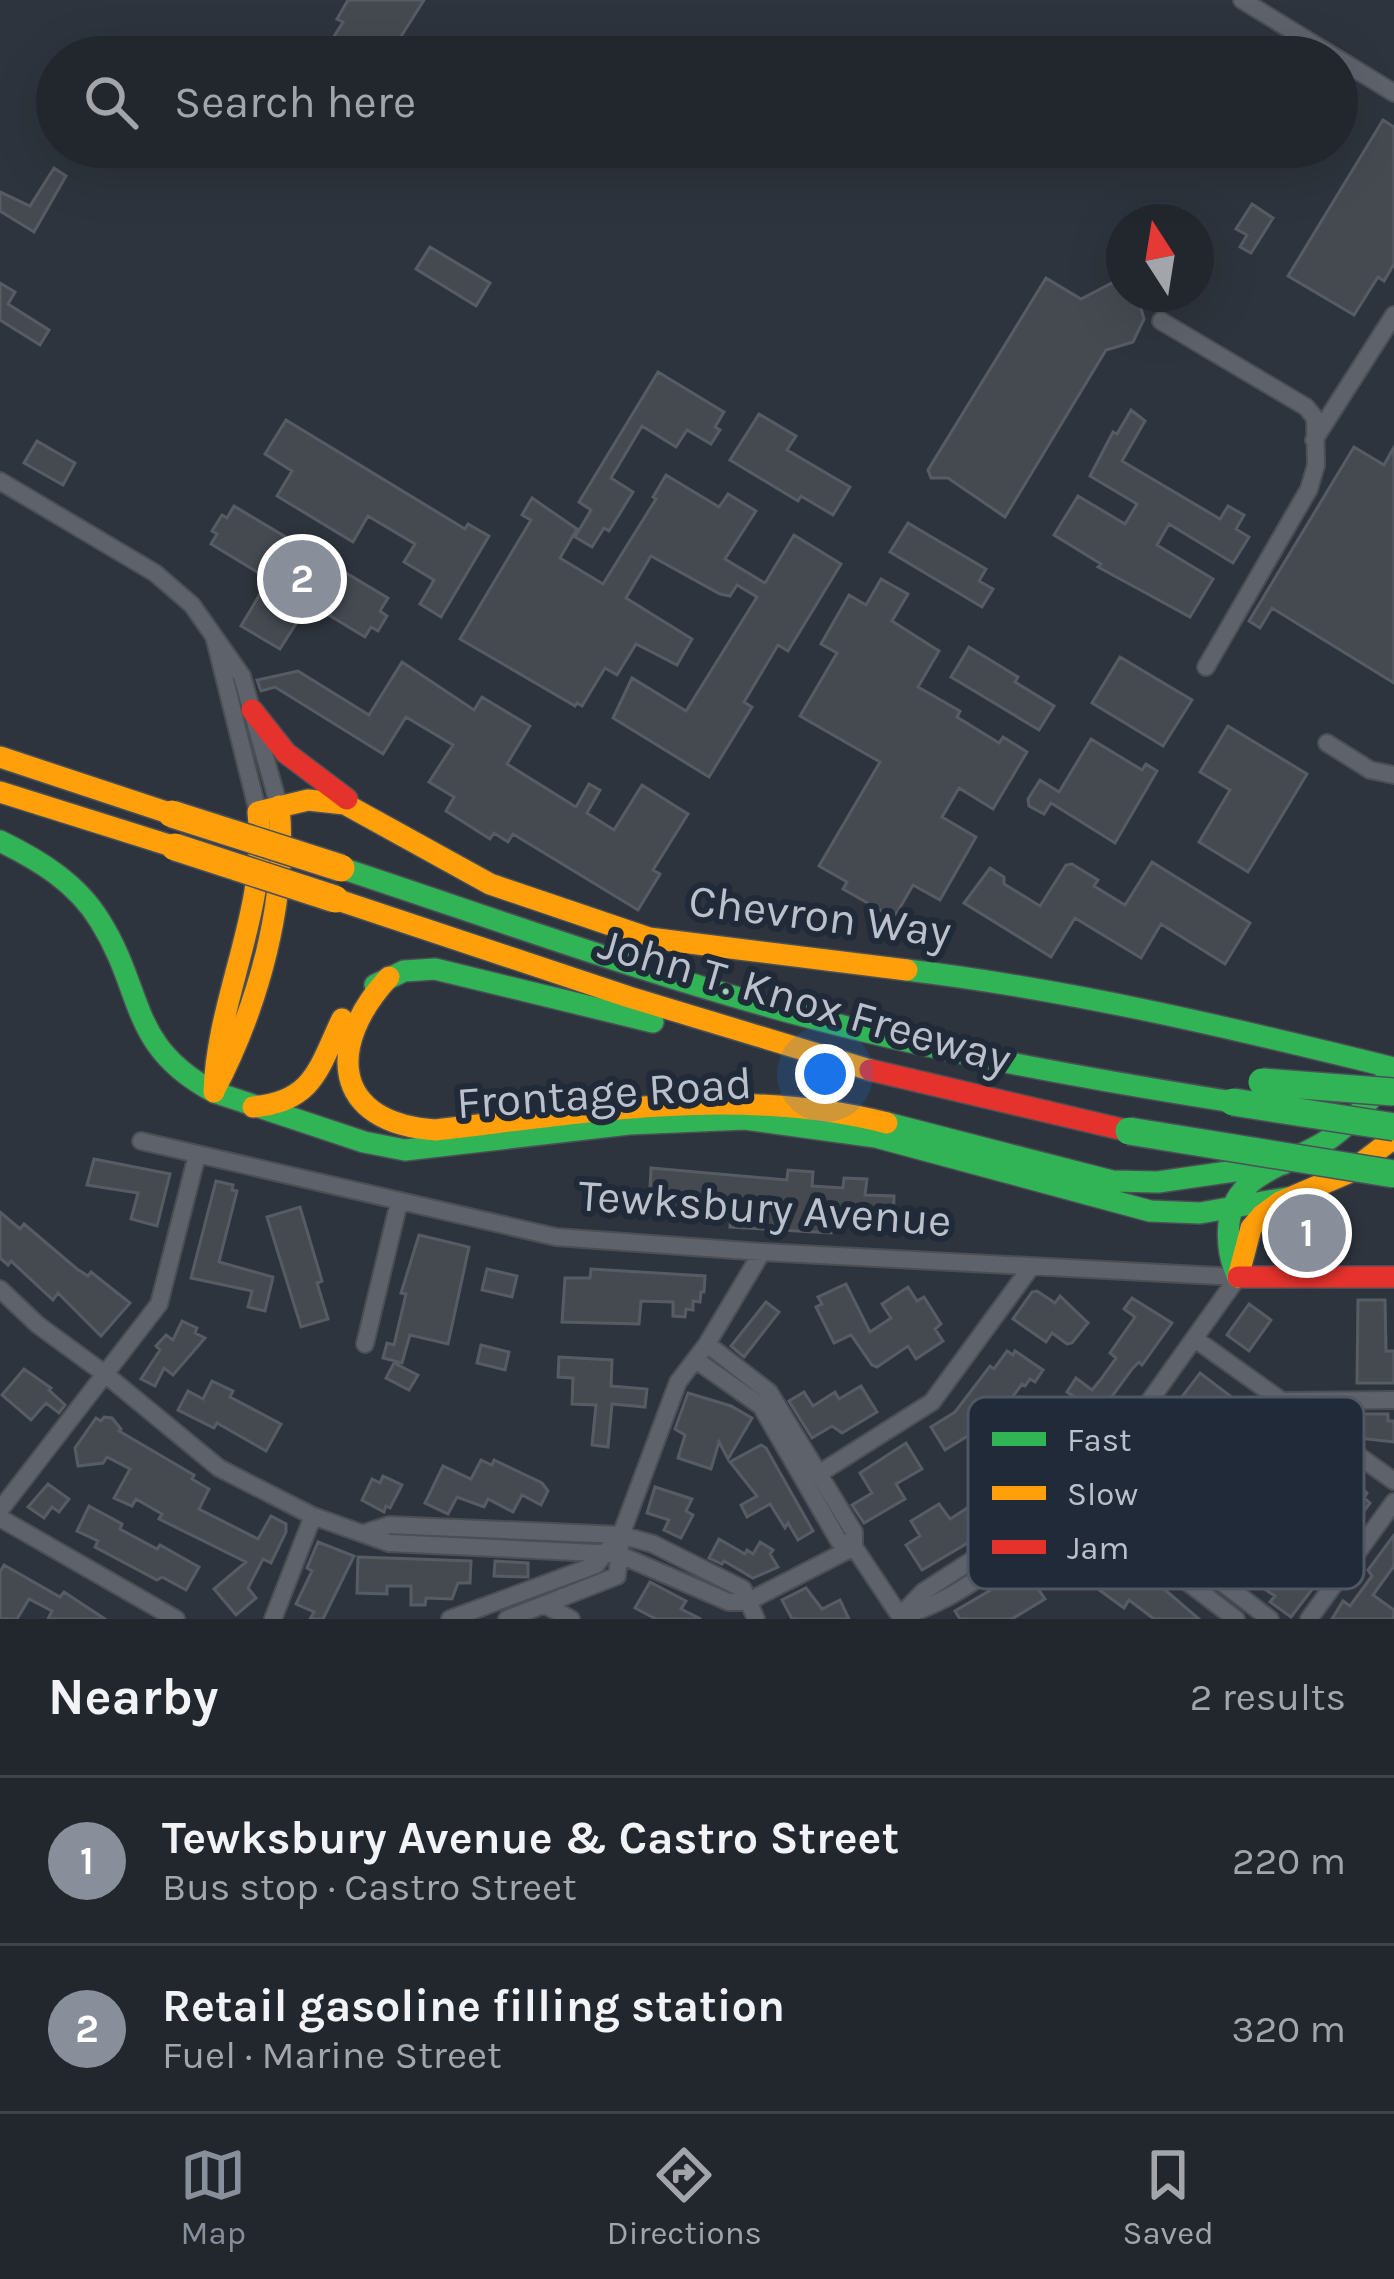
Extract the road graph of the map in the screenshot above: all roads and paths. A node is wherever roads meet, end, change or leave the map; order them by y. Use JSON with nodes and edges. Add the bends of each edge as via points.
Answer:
{"nodes":[{"id":1,"x":1242,"y":0,"type":"edge"},
{"id":2,"x":1300,"y":36,"type":"edge"},
{"id":3,"x":1358,"y":71,"type":"edge"},
{"id":4,"x":1394,"y":93,"type":"edge"},
{"id":5,"x":1394,"y":315,"type":"edge"},
{"id":6,"x":1161,"y":321,"type":"dead end"},
{"id":7,"x":1314,"y":440,"type":"junction"},
{"id":8,"x":0,"y":481,"type":"edge"},
{"id":9,"x":214,"y":639,"type":"junction"},
{"id":10,"x":1206,"y":667,"type":"dead end"},
{"id":11,"x":241,"y":708,"type":"junction"},
{"id":12,"x":1327,"y":743,"type":"dead end"},
{"id":13,"x":0,"y":758,"type":"edge"},
{"id":14,"x":1394,"y":775,"type":"edge"},
{"id":15,"x":0,"y":792,"type":"edge"},
{"id":16,"x":268,"y":809,"type":"junction"},
{"id":17,"x":368,"y":813,"type":"junction"},
{"id":18,"x":0,"y":841,"type":"edge"},
{"id":19,"x":389,"y":977,"type":"junction"},
{"id":20,"x":1394,"y":1068,"type":"edge"},
{"id":21,"x":1075,"y":1076,"type":"junction"},
{"id":22,"x":910,"y":1081,"type":"junction"},
{"id":23,"x":214,"y":1092,"type":"junction"},
{"id":24,"x":1394,"y":1092,"type":"edge"},
{"id":25,"x":253,"y":1107,"type":"junction"},
{"id":26,"x":1394,"y":1127,"type":"edge"},
{"id":27,"x":1394,"y":1138,"type":"edge"},
{"id":28,"x":141,"y":1141,"type":"dead end"},
{"id":29,"x":196,"y":1155,"type":"junction"},
{"id":30,"x":1282,"y":1164,"type":"junction"},
{"id":31,"x":1394,"y":1174,"type":"edge"},
{"id":32,"x":1286,"y":1198,"type":"junction"},
{"id":33,"x":399,"y":1202,"type":"junction"},
{"id":34,"x":1227,"y":1209,"type":"junction"},
{"id":35,"x":762,"y":1252,"type":"junction"},
{"id":36,"x":1031,"y":1267,"type":"junction"},
{"id":37,"x":1238,"y":1277,"type":"junction"},
{"id":38,"x":1394,"y":1277,"type":"edge"},
{"id":39,"x":0,"y":1288,"type":"edge"},
{"id":40,"x":1195,"y":1339,"type":"junction"},
{"id":41,"x":365,"y":1344,"type":"dead end"},
{"id":42,"x":707,"y":1344,"type":"junction"},
{"id":43,"x":696,"y":1360,"type":"junction"},
{"id":44,"x":105,"y":1374,"type":"junction"},
{"id":45,"x":1153,"y":1397,"type":"edge"},
{"id":46,"x":1275,"y":1397,"type":"edge"},
{"id":47,"x":1364,"y":1400,"type":"edge"},
{"id":48,"x":1394,"y":1400,"type":"edge"},
{"id":49,"x":1364,"y":1460,"type":"edge"},
{"id":50,"x":820,"y":1473,"type":"junction"},
{"id":51,"x":1394,"y":1481,"type":"edge"},
{"id":52,"x":1394,"y":1502,"type":"edge"},
{"id":53,"x":0,"y":1514,"type":"edge"},
{"id":54,"x":313,"y":1516,"type":"junction"},
{"id":55,"x":623,"y":1531,"type":"junction"},
{"id":56,"x":362,"y":1533,"type":"junction"},
{"id":57,"x":1364,"y":1543,"type":"edge"},
{"id":58,"x":854,"y":1547,"type":"junction"},
{"id":59,"x":613,"y":1555,"type":"junction"},
{"id":60,"x":968,"y":1563,"type":"edge"},
{"id":61,"x":968,"y":1586,"type":"edge"},
{"id":62,"x":1194,"y":1589,"type":"edge"},
{"id":63,"x":1231,"y":1589,"type":"edge"},
{"id":64,"x":1331,"y":1589,"type":"edge"},
{"id":65,"x":545,"y":1605,"type":"junction"},
{"id":66,"x":752,"y":1611,"type":"edge"},
{"id":67,"x":900,"y":1616,"type":"junction"},
{"id":68,"x":514,"y":1618,"type":"edge"},
{"id":69,"x":176,"y":1619,"type":"edge"},
{"id":70,"x":273,"y":1619,"type":"edge"},
{"id":71,"x":450,"y":1619,"type":"edge"},
{"id":72,"x":571,"y":1619,"type":"edge"},
{"id":73,"x":1236,"y":1619,"type":"edge"},
{"id":74,"x":1270,"y":1619,"type":"edge"},
{"id":75,"x":1309,"y":1619,"type":"edge"}],
"edges":[{"from":1,"to":2,"type":"street"},
{"from":3,"to":4,"type":"street"},
{"from":5,"to":7,"type":"street"},
{"from":6,"to":7,"type":"street","via":[[1306,407],[1315,418]]},
{"from":7,"to":10,"type":"street","via":[[1309,489]]},
{"from":8,"to":9,"type":"street","via":[[164,580]]},
{"from":9,"to":11,"type":"street"},
{"from":9,"to":11,"type":"street","via":[[244,682]]},
{"from":11,"to":16,"type":"street"},
{"from":11,"to":17,"type":"main road","via":[[294,761]]},
{"from":12,"to":14,"type":"street"},
{"from":13,"to":21,"type":"main road","name":"John T. Knox Freeway","bridge":true,"via":[[795,1013]]},
{"from":15,"to":22,"type":"main road","name":"John T. Knox Freeway","bridge":true},
{"from":16,"to":17,"type":"main road","name":"Chevron Way","via":[[326,800]]},
{"from":16,"to":23,"type":"main road","via":[[284,853],[277,896],[233,1058]]},
{"from":17,"to":20,"type":"main road","name":"Chevron Way","via":[[490,884],[649,938],[1058,990]]},
{"from":18,"to":23,"type":"main road","name":"Frontage Road","via":[[44,865],[88,904],[157,1052],[182,1077]]},
{"from":19,"to":22,"type":"main road","via":[[452,972]]},
{"from":19,"to":25,"type":"main road","via":[[344,1014],[302,1094]]},
{"from":19,"to":30,"type":"main road","via":[[356,1016],[347,1067],[366,1106],[401,1129],[658,1105],[759,1104],[862,1118],[1112,1180],[1158,1182]]},
{"from":20,"to":30,"type":"main road","via":[[1347,1126]]},
{"from":21,"to":24,"type":"main road","bridge":true},
{"from":21,"to":26,"type":"main road","name":"John T. Knox Freeway","bridge":true},
{"from":22,"to":31,"type":"main road","name":"John T. Knox Freeway","bridge":true,"via":[[1129,1131]]},
{"from":23,"to":25,"type":"main road","name":"Frontage Road"},
{"from":25,"to":34,"type":"main road","name":"Frontage Road","via":[[405,1150],[662,1121],[794,1123],[876,1137],[1150,1211]]},
{"from":27,"to":32,"type":"main road","name":"Frontage Road","via":[[1360,1167]]},
{"from":28,"to":29,"type":"street","name":"Tewksbury Avenue"},
{"from":29,"to":33,"type":"street","name":"Tewksbury Avenue"},
{"from":29,"to":44,"type":"street","via":[[159,1304]]},
{"from":30,"to":34,"type":"main road","via":[[1242,1187]]},
{"from":32,"to":34,"type":"main road","name":"Frontage Road"},
{"from":32,"to":37,"type":"main road","via":[[1254,1223]]},
{"from":33,"to":35,"type":"street","name":"Tewksbury Avenue","via":[[556,1237]]},
{"from":33,"to":41,"type":"street"},
{"from":34,"to":37,"type":"main road","via":[[1228,1260]]},
{"from":35,"to":36,"type":"street","name":"Tewksbury Avenue"},
{"from":35,"to":42,"type":"street"},
{"from":36,"to":37,"type":"street","name":"Tewksbury Avenue"},
{"from":36,"to":50,"type":"street","via":[[932,1402]]},
{"from":37,"to":38,"type":"main road","name":"Tewksbury Avenue"},
{"from":37,"to":40,"type":"street"},
{"from":39,"to":44,"type":"street"},
{"from":40,"to":45,"type":"street"},
{"from":40,"to":46,"type":"street"},
{"from":42,"to":43,"type":"street"},
{"from":42,"to":50,"type":"street","via":[[769,1392]]},
{"from":43,"to":55,"type":"street","via":[[678,1382]]},
{"from":43,"to":58,"type":"street","via":[[761,1406],[839,1540]]},
{"from":44,"to":53,"type":"street"},
{"from":44,"to":54,"type":"street","via":[[219,1468]]},
{"from":47,"to":48,"type":"street"},
{"from":49,"to":51,"type":"street"},
{"from":50,"to":58,"type":"street","via":[[854,1532]]},
{"from":52,"to":57,"type":"street"},
{"from":53,"to":69,"type":"street"},
{"from":54,"to":56,"type":"street"},
{"from":54,"to":70,"type":"street"},
{"from":55,"to":56,"type":"street","via":[[389,1525]]},
{"from":55,"to":59,"type":"street"},
{"from":55,"to":66,"type":"street","via":[[743,1589]]},
{"from":56,"to":59,"type":"street","via":[[389,1543]]},
{"from":58,"to":66,"type":"street"},
{"from":58,"to":67,"type":"street"},
{"from":59,"to":65,"type":"street","via":[[617,1576]]},
{"from":59,"to":66,"type":"street"},
{"from":59,"to":71,"type":"street"},
{"from":60,"to":67,"type":"street"},
{"from":61,"to":67,"type":"street","via":[[932,1609]]},
{"from":62,"to":73,"type":"street"},
{"from":63,"to":74,"type":"street"},
{"from":64,"to":75,"type":"street"},
{"from":65,"to":68,"type":"street"},
{"from":65,"to":72,"type":"street"}]}
